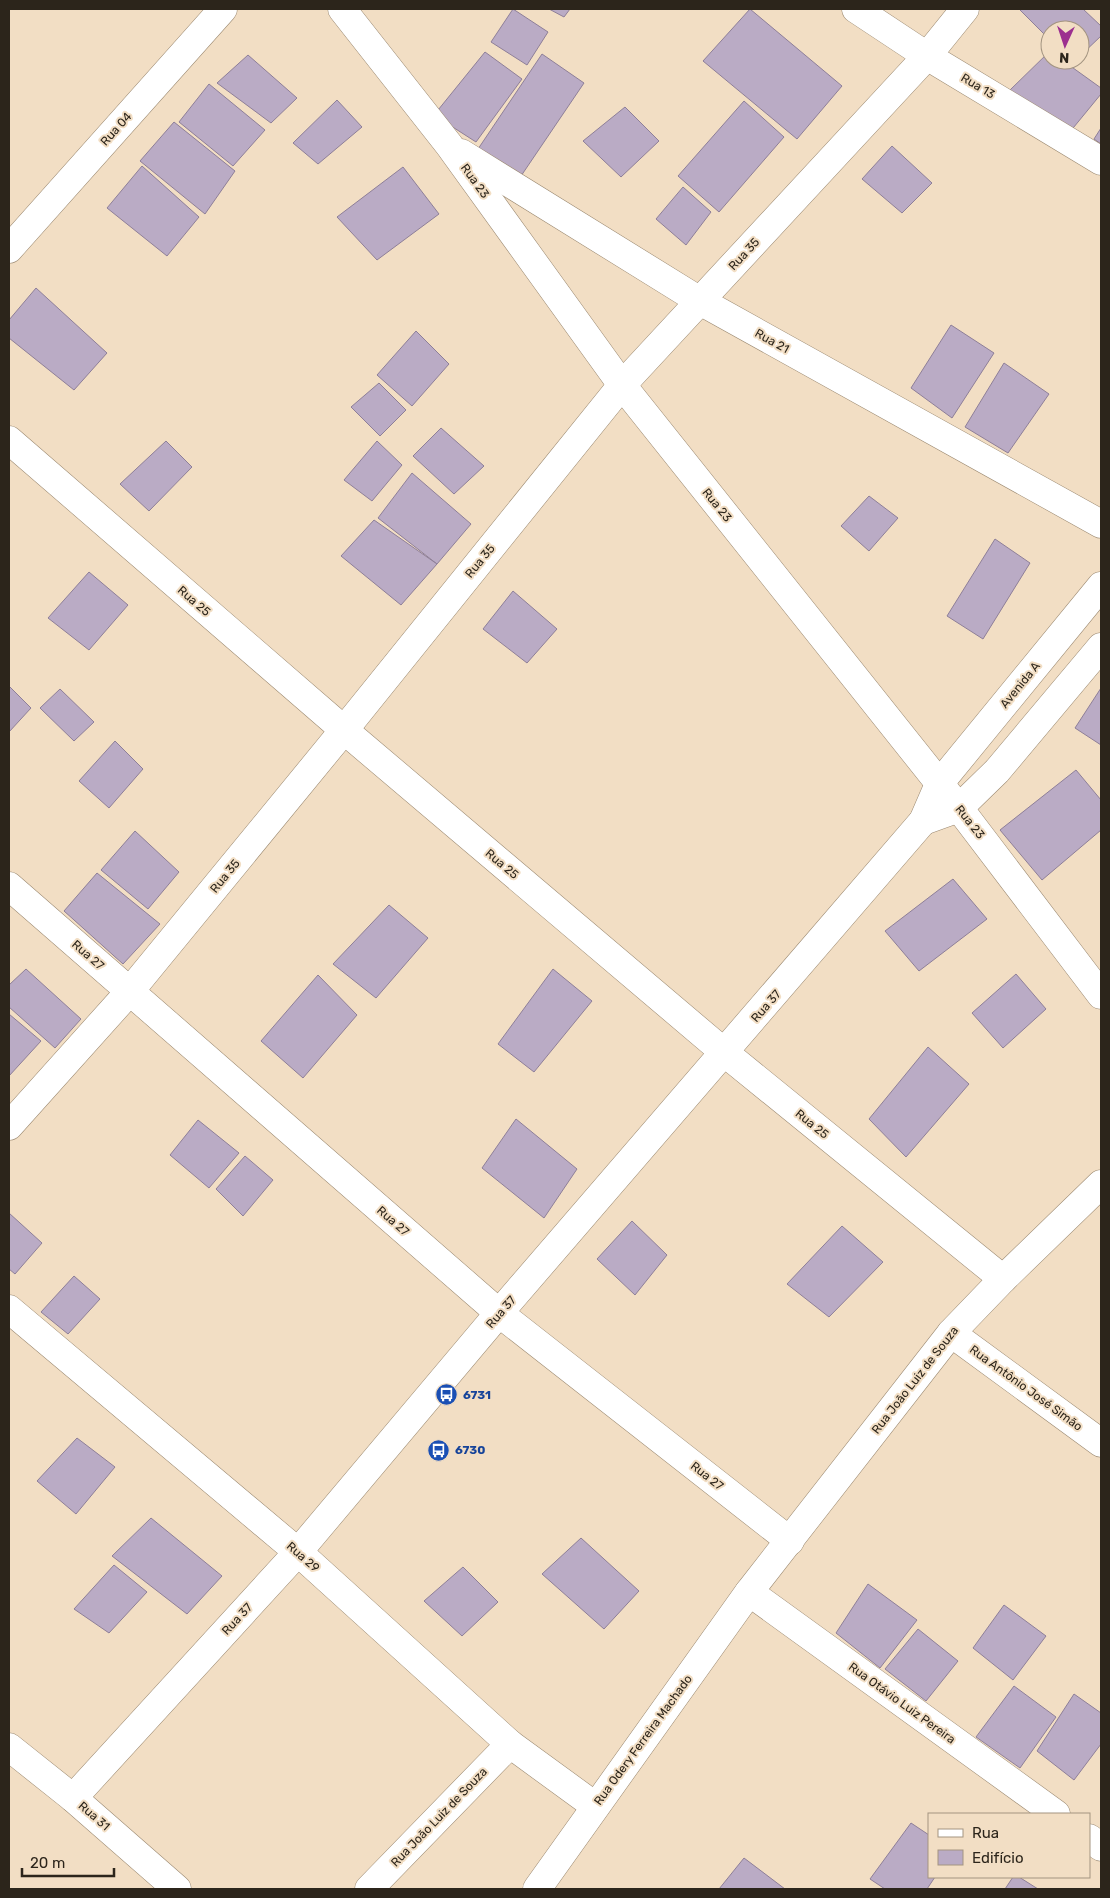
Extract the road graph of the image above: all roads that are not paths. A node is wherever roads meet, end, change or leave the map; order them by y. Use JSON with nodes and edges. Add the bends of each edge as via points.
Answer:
{"nodes":[{"id":1,"x":223,"y":9,"type":"edge"},
{"id":2,"x":342,"y":9,"type":"edge"},
{"id":3,"x":856,"y":9,"type":"edge"},
{"id":4,"x":965,"y":9,"type":"edge"},
{"id":5,"x":928,"y":56,"type":"junction"},
{"id":6,"x":449,"y":145,"type":"junction"},
{"id":7,"x":1101,"y":161,"type":"edge"},
{"id":8,"x":9,"y":250,"type":"edge"},
{"id":9,"x":700,"y":301,"type":"junction"},
{"id":10,"x":622,"y":385,"type":"junction"},
{"id":11,"x":9,"y":440,"type":"edge"},
{"id":12,"x":1101,"y":524,"type":"edge"},
{"id":13,"x":1101,"y":586,"type":"edge"},
{"id":14,"x":1101,"y":647,"type":"edge"},
{"id":15,"x":344,"y":730,"type":"junction"},
{"id":16,"x":940,"y":784,"type":"junction"},
{"id":17,"x":959,"y":808,"type":"junction"},
{"id":18,"x":923,"y":821,"type":"junction"},
{"id":19,"x":9,"y":886,"type":"edge"},
{"id":20,"x":130,"y":991,"type":"junction"},
{"id":21,"x":1101,"y":994,"type":"edge"},
{"id":22,"x":725,"y":1053,"type":"junction"},
{"id":23,"x":9,"y":1126,"type":"edge"},
{"id":24,"x":1101,"y":1184,"type":"edge"},
{"id":25,"x":1003,"y":1279,"type":"junction"},
{"id":26,"x":9,"y":1309,"type":"edge"},
{"id":27,"x":499,"y":1313,"type":"junction"},
{"id":28,"x":950,"y":1333,"type":"junction"},
{"id":29,"x":1101,"y":1443,"type":"edge"},
{"id":30,"x":790,"y":1541,"type":"junction"},
{"id":31,"x":298,"y":1552,"type":"junction"},
{"id":32,"x":749,"y":1592,"type":"junction"},
{"id":33,"x":510,"y":1744,"type":"junction"},
{"id":34,"x":9,"y":1747,"type":"edge"},
{"id":35,"x":73,"y":1798,"type":"junction"},
{"id":36,"x":595,"y":1806,"type":"junction"},
{"id":37,"x":1055,"y":1813,"type":"edge"},
{"id":38,"x":1090,"y":1839,"type":"edge"},
{"id":39,"x":1101,"y":1847,"type":"edge"},
{"id":40,"x":543,"y":1887,"type":"edge"},
{"id":41,"x":177,"y":1889,"type":"edge"},
{"id":42,"x":368,"y":1889,"type":"edge"}],
"edges":[{"from":1,"to":8,"type":"street","name":"Rua 04"},
{"from":2,"to":6,"type":"street","name":"Rua 23"},
{"from":3,"to":5,"type":"street","name":"Rua 13"},
{"from":4,"to":5,"type":"street","name":"Rua 35"},
{"from":5,"to":7,"type":"street","name":"Rua 13"},
{"from":5,"to":9,"type":"street","name":"Rua 35"},
{"from":6,"to":9,"type":"street","name":"Rua 21"},
{"from":6,"to":10,"type":"street","name":"Rua 23"},
{"from":9,"to":10,"type":"street","name":"Rua 35"},
{"from":9,"to":12,"type":"street","name":"Rua 21"},
{"from":10,"to":15,"type":"street","name":"Rua 35"},
{"from":10,"to":16,"type":"street","name":"Rua 23"},
{"from":11,"to":15,"type":"street","name":"Rua 25"},
{"from":13,"to":16,"type":"street","name":"Avenida A"},
{"from":14,"to":17,"type":"street","via":[[997,771]]},
{"from":15,"to":20,"type":"street","name":"Rua 35"},
{"from":15,"to":22,"type":"street","name":"Rua 25"},
{"from":16,"to":17,"type":"street","name":"Rua 23"},
{"from":16,"to":18,"type":"street","name":"Rua 37"},
{"from":17,"to":18,"type":"street","name":"Rua 37"},
{"from":17,"to":21,"type":"street","name":"Rua 23"},
{"from":18,"to":22,"type":"street","name":"Rua 37"},
{"from":19,"to":20,"type":"street","name":"Rua 27"},
{"from":20,"to":23,"type":"street","name":"Rua 35"},
{"from":20,"to":27,"type":"street","name":"Rua 27"},
{"from":22,"to":25,"type":"street","name":"Rua 25"},
{"from":22,"to":27,"type":"street","name":"Rua 37"},
{"from":24,"to":25,"type":"street","name":"Rua João Luiz de Souza"},
{"from":25,"to":28,"type":"street","name":"Rua João Luiz de Souza"},
{"from":26,"to":31,"type":"street","name":"Rua 29"},
{"from":27,"to":30,"type":"street","name":"Rua 27"},
{"from":27,"to":31,"type":"street","name":"Rua 37"},
{"from":28,"to":29,"type":"street","name":"Rua Antônio José Simão"},
{"from":28,"to":30,"type":"street","name":"Rua João Luiz de Souza"},
{"from":30,"to":32,"type":"street","name":"Rua João Luiz de Souza"},
{"from":31,"to":33,"type":"street","name":"Rua 29"},
{"from":31,"to":35,"type":"street","name":"Rua 37"},
{"from":32,"to":36,"type":"street","name":"Rua Odery Ferreira Machado"},
{"from":32,"to":37,"type":"street","name":"Rua Otávio Luiz Pereira"},
{"from":33,"to":36,"type":"street","name":"Rua 29"},
{"from":33,"to":42,"type":"street","name":"Rua João Luiz de Souza"},
{"from":34,"to":35,"type":"street","name":"Rua 31"},
{"from":35,"to":41,"type":"street","name":"Rua 31"},
{"from":36,"to":40,"type":"street","name":"Rua Odery Ferreira Machado"},
{"from":38,"to":39,"type":"street"}]}
